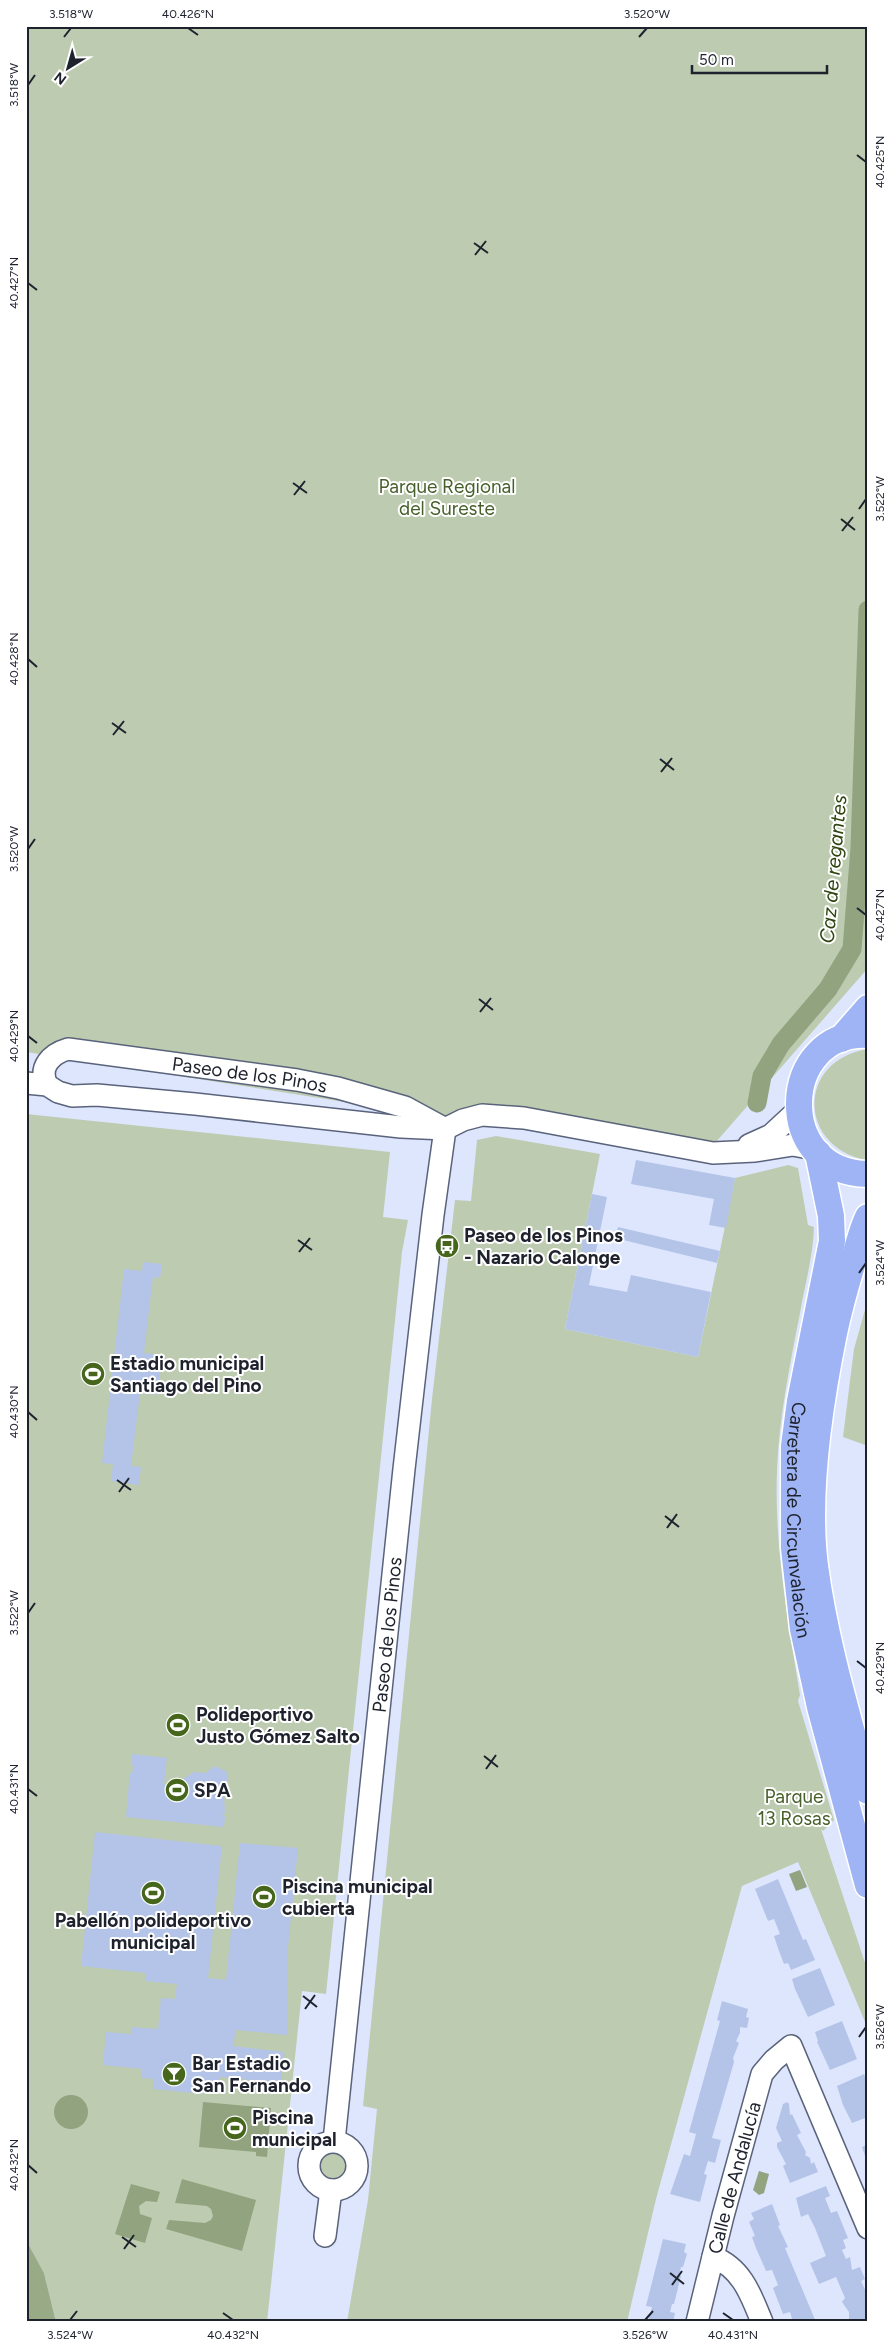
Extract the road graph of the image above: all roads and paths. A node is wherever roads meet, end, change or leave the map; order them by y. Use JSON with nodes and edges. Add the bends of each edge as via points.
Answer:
{"nodes":[{"id":1,"x":868,"y":1008,"type":"edge"},
{"id":2,"x":868,"y":1035,"type":"edge"},
{"id":3,"x":841,"y":1039,"type":"junction"},
{"id":4,"x":51,"y":1057,"type":"junction"},
{"id":5,"x":26,"y":1064,"type":"edge"},
{"id":6,"x":36,"y":1084,"type":"edge"},
{"id":7,"x":798,"y":1110,"type":"junction"},
{"id":8,"x":444,"y":1129,"type":"junction"},
{"id":9,"x":816,"y":1151,"type":"junction"},
{"id":10,"x":730,"y":1153,"type":"junction"},
{"id":11,"x":868,"y":1174,"type":"edge"},
{"id":12,"x":868,"y":1217,"type":"edge"},
{"id":13,"x":868,"y":1790,"type":"edge"},
{"id":14,"x":868,"y":1884,"type":"edge"},
{"id":15,"x":334,"y":2142,"type":"junction"},
{"id":16,"x":331,"y":2190,"type":"junction"},
{"id":17,"x":868,"y":2228,"type":"edge"},
{"id":18,"x":325,"y":2236,"type":"dead end"},
{"id":19,"x":712,"y":2257,"type":"junction"},
{"id":20,"x":696,"y":2322,"type":"edge"},
{"id":21,"x":762,"y":2322,"type":"edge"}],
"edges":[{"from":1,"to":3,"type":"main road"},
{"from":2,"to":3,"type":"main road"},
{"from":3,"to":7,"type":"main road","via":[[822,1051],[808,1068],[800,1088]]},
{"from":4,"to":5,"type":"street","name":"Paseo de los Pinos"},
{"from":4,"to":6,"type":"street","name":"Paseo de los Pinos","via":[[43,1077]]},
{"from":4,"to":8,"type":"street","name":"Paseo de los Pinos","via":[[68,1049],[297,1080],[405,1107]]},
{"from":6,"to":8,"type":"street","name":"Paseo de los Pinos","via":[[72,1096],[97,1095]]},
{"from":7,"to":9,"type":"main road","via":[[806,1137]]},
{"from":7,"to":10,"type":"street","name":"Paseo de los Pinos","via":[[771,1135]]},
{"from":8,"to":10,"type":"street","name":"Paseo de los Pinos","via":[[482,1115],[524,1118],[714,1153]]},
{"from":8,"to":15,"type":"street","name":"Paseo de los Pinos","via":[[404,1469]]},
{"from":9,"to":10,"type":"street","name":"Paseo de los Pinos","via":[[793,1145]]},
{"from":9,"to":11,"type":"main road","via":[[841,1170]]},
{"from":9,"to":14,"type":"main road","name":"Carretera de Circunvalación","via":[[832,1241],[794,1446],[794,1548],[803,1630]]},
{"from":12,"to":13,"type":"main road","name":"Carretera de Circunvalación","via":[[843,1293],[829,1360],[813,1506],[815,1565],[844,1703]]},
{"from":15,"to":16,"type":"street","via":[[318,2146],[312,2153],[309,2169],[316,2183]]},
{"from":15,"to":16,"type":"street","via":[[342,2143],[355,2155],[357,2172],[347,2186]]},
{"from":16,"to":18,"type":"street"},
{"from":17,"to":19,"type":"street","name":"Calle de Andalucía","via":[[791,2046],[762,2074]]},
{"from":19,"to":20,"type":"street","name":"Calle de Andalucía"},
{"from":19,"to":21,"type":"street","via":[[732,2268],[743,2280]]}]}
